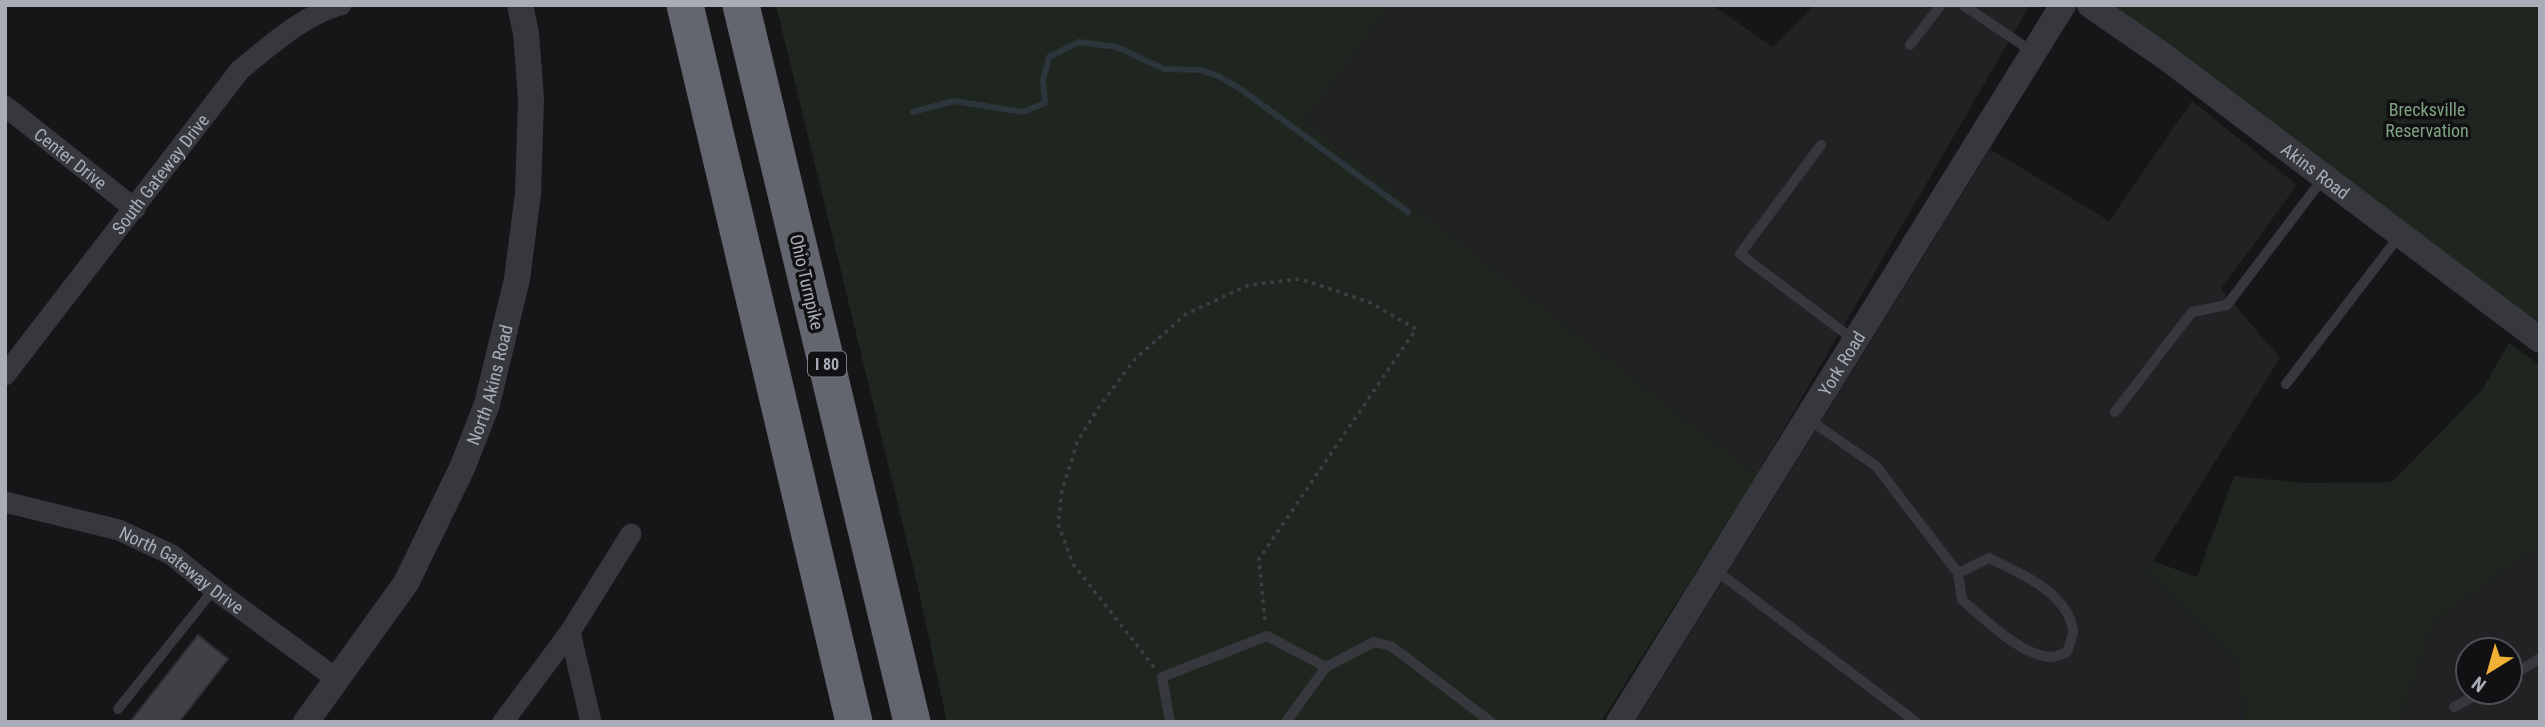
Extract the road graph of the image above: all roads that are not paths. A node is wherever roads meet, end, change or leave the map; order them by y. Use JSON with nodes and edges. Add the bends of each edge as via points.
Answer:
{"nodes":[{"id":1,"x":520,"y":5,"type":"edge"},
{"id":2,"x":685,"y":5,"type":"edge"},
{"id":3,"x":741,"y":5,"type":"edge"},
{"id":4,"x":1941,"y":5,"type":"edge"},
{"id":5,"x":1963,"y":5,"type":"edge"},
{"id":6,"x":2063,"y":5,"type":"edge"},
{"id":7,"x":2090,"y":5,"type":"edge"},
{"id":8,"x":331,"y":6,"type":"edge"},
{"id":9,"x":1910,"y":45,"type":"dead end"},
{"id":10,"x":2035,"y":53,"type":"junction"},
{"id":11,"x":5,"y":106,"type":"edge"},
{"id":12,"x":1821,"y":145,"type":"dead end"},
{"id":13,"x":2324,"y":177,"type":"junction"},
{"id":14,"x":135,"y":209,"type":"junction"},
{"id":15,"x":2400,"y":235,"type":"junction"},
{"id":16,"x":2540,"y":340,"type":"edge"},
{"id":17,"x":1856,"y":342,"type":"junction"},
{"id":18,"x":5,"y":375,"type":"edge"},
{"id":19,"x":2286,"y":384,"type":"dead end"},
{"id":20,"x":2115,"y":412,"type":"dead end"},
{"id":21,"x":1808,"y":419,"type":"junction"},
{"id":22,"x":5,"y":502,"type":"edge"},
{"id":23,"x":631,"y":534,"type":"dead end"},
{"id":24,"x":1714,"y":569,"type":"junction"},
{"id":25,"x":1958,"y":573,"type":"junction"},
{"id":26,"x":214,"y":589,"type":"junction"},
{"id":27,"x":570,"y":632,"type":"junction"},
{"id":28,"x":2540,"y":657,"type":"edge"},
{"id":29,"x":1326,"y":667,"type":"junction"},
{"id":30,"x":2524,"y":668,"type":"edge"},
{"id":31,"x":338,"y":680,"type":"junction"},
{"id":32,"x":118,"y":709,"type":"dead end"},
{"id":33,"x":306,"y":722,"type":"edge"},
{"id":34,"x":503,"y":722,"type":"edge"},
{"id":35,"x":591,"y":722,"type":"edge"},
{"id":36,"x":854,"y":722,"type":"edge"},
{"id":37,"x":912,"y":722,"type":"edge"},
{"id":38,"x":1170,"y":722,"type":"edge"},
{"id":39,"x":1286,"y":722,"type":"edge"},
{"id":40,"x":1491,"y":722,"type":"edge"},
{"id":41,"x":1620,"y":722,"type":"edge"},
{"id":42,"x":1916,"y":722,"type":"edge"}],
"edges":[{"from":1,"to":31,"type":"street","name":"North Akins Road","via":[[531,98],[528,194],[517,279],[487,404],[463,466],[406,583]]},
{"from":2,"to":36,"type":"highway"},
{"from":3,"to":37,"type":"highway","name":"Ohio Turnpike","number":"I 80"},
{"from":4,"to":9,"type":"lane"},
{"from":5,"to":10,"type":"lane"},
{"from":6,"to":10,"type":"street","name":"York Road"},
{"from":7,"to":13,"type":"street","name":"Akins Road"},
{"from":8,"to":14,"type":"street","name":"South Gateway Drive","via":[[240,70]]},
{"from":10,"to":17,"type":"street","name":"York Road"},
{"from":11,"to":14,"type":"street","name":"Center Drive"},
{"from":12,"to":17,"type":"lane","via":[[1740,254]]},
{"from":13,"to":15,"type":"street","name":"Akins Road"},
{"from":13,"to":20,"type":"lane","via":[[2227,305],[2192,312]]},
{"from":14,"to":18,"type":"street","name":"South Gateway Drive"},
{"from":15,"to":16,"type":"street","name":"Akins Road"},
{"from":15,"to":19,"type":"lane"},
{"from":17,"to":21,"type":"street","name":"York Road"},
{"from":21,"to":24,"type":"street","name":"York Road"},
{"from":21,"to":25,"type":"lane","via":[[1876,466]]},
{"from":22,"to":26,"type":"street","name":"North Gateway Drive","via":[[119,530],[172,555]]},
{"from":23,"to":27,"type":"street"},
{"from":24,"to":41,"type":"street","name":"York Road"},
{"from":24,"to":42,"type":"lane"},
{"from":25,"to":25,"type":"lane","via":[[1962,600],[2030,652],[2053,657],[2067,652],[2073,632],[2063,608],[2035,580],[1989,558]]},
{"from":26,"to":31,"type":"street","name":"North Gateway Drive"},
{"from":26,"to":32,"type":"lane"},
{"from":27,"to":34,"type":"street"},
{"from":27,"to":35,"type":"street"},
{"from":28,"to":30,"type":"lane"},
{"from":29,"to":38,"type":"lane","via":[[1267,636],[1162,677]]},
{"from":29,"to":39,"type":"lane"},
{"from":29,"to":40,"type":"lane","via":[[1374,642],[1391,646]]},
{"from":31,"to":33,"type":"street","name":"North Akins Road"}]}
